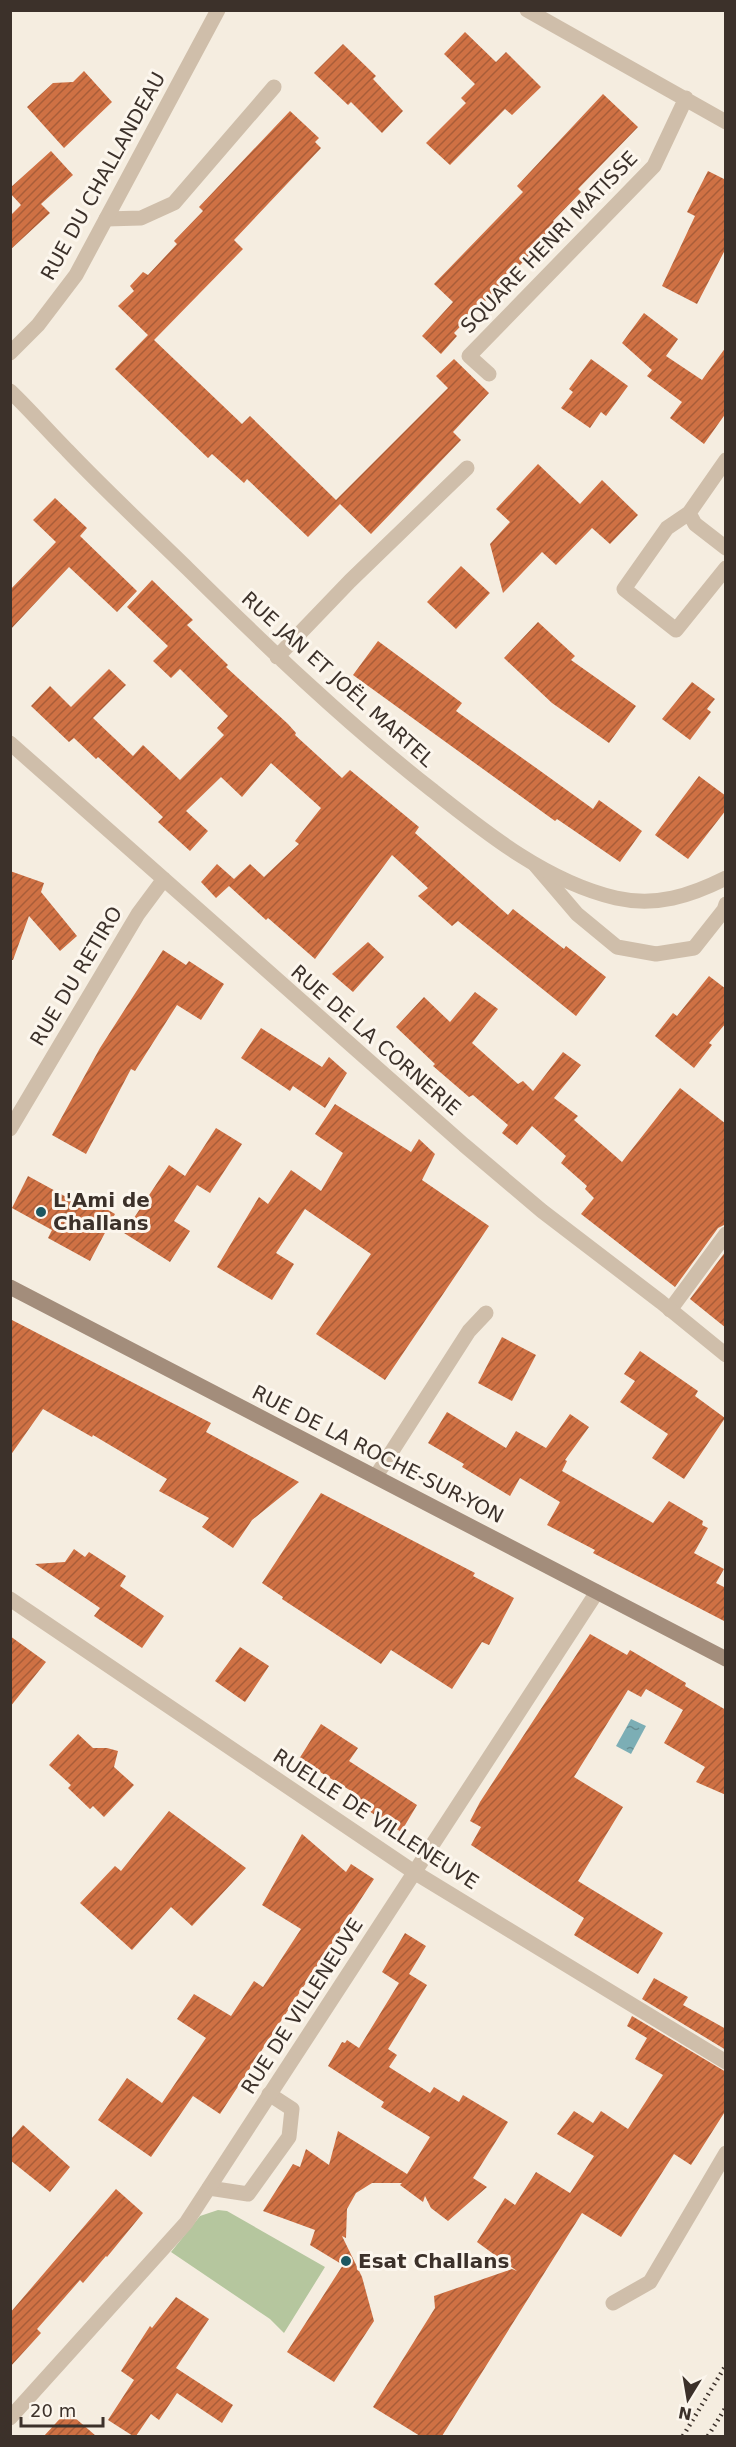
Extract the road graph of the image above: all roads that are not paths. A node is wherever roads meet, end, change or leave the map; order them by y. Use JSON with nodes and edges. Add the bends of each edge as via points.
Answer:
{"nodes":[{"id":1,"x":218,"y":10,"type":"edge"},
{"id":2,"x":527,"y":10,"type":"edge"},
{"id":3,"x":274,"y":87,"type":"dead end"},
{"id":4,"x":686,"y":98,"type":"junction"},
{"id":5,"x":726,"y":122,"type":"edge"},
{"id":6,"x":106,"y":219,"type":"junction"},
{"id":7,"x":10,"y":353,"type":"edge"},
{"id":8,"x":489,"y":374,"type":"dead end"},
{"id":9,"x":10,"y":391,"type":"edge"},
{"id":10,"x":726,"y":460,"type":"edge"},
{"id":11,"x":467,"y":468,"type":"dead end"},
{"id":12,"x":688,"y":513,"type":"junction"},
{"id":13,"x":726,"y":548,"type":"edge"},
{"id":14,"x":726,"y":568,"type":"edge"},
{"id":15,"x":277,"y":657,"type":"junction"},
{"id":16,"x":10,"y":743,"type":"edge"},
{"id":17,"x":532,"y":861,"type":"junction"},
{"id":18,"x":726,"y":878,"type":"edge"},
{"id":19,"x":164,"y":879,"type":"junction"},
{"id":20,"x":726,"y":904,"type":"edge"},
{"id":21,"x":10,"y":1129,"type":"edge"},
{"id":22,"x":726,"y":1234,"type":"edge"},
{"id":23,"x":10,"y":1287,"type":"edge"},
{"id":24,"x":670,"y":1310,"type":"junction"},
{"id":25,"x":486,"y":1313,"type":"dead end"},
{"id":26,"x":726,"y":1355,"type":"edge"},
{"id":27,"x":376,"y":1476,"type":"junction"},
{"id":28,"x":597,"y":1592,"type":"junction"},
{"id":29,"x":10,"y":1599,"type":"edge"},
{"id":30,"x":726,"y":1659,"type":"edge"},
{"id":31,"x":414,"y":1872,"type":"junction"},
{"id":32,"x":726,"y":2062,"type":"edge"},
{"id":33,"x":269,"y":2094,"type":"junction"},
{"id":34,"x":726,"y":2154,"type":"edge"},
{"id":35,"x":209,"y":2188,"type":"junction"},
{"id":36,"x":613,"y":2303,"type":"dead end"},
{"id":37,"x":10,"y":2418,"type":"edge"}],
"edges":[{"from":1,"to":6,"type":"street","name":"RUE DU CHALLANDEAU"},
{"from":2,"to":4,"type":"street"},
{"from":3,"to":6,"type":"street","via":[[174,203],[141,218]]},
{"from":4,"to":5,"type":"street"},
{"from":4,"to":8,"type":"street","name":"SQUARE HENRI MATISSE","via":[[654,166],[469,356]]},
{"from":6,"to":7,"type":"street","name":"RUE DU CHALLANDEAU","via":[[76,275],[38,325]]},
{"from":9,"to":15,"type":"street","name":"RUE JAN ET JOËL MARTEL"},
{"from":10,"to":12,"type":"street"},
{"from":11,"to":15,"type":"street"},
{"from":12,"to":13,"type":"street","via":[[694,524]]},
{"from":12,"to":14,"type":"street","via":[[668,528],[624,589],[676,630]]},
{"from":15,"to":17,"type":"street","name":"RUE JAN ET JOËL MARTEL","via":[[377,748],[486,833]]},
{"from":16,"to":19,"type":"street","name":"RUE DE LA CORNERIE"},
{"from":17,"to":18,"type":"street","name":"RUE JAN ET JOËL MARTEL","via":[[575,884],[640,902],[670,900],[699,892]]},
{"from":17,"to":20,"type":"street","via":[[577,914],[616,947],[656,954],[694,948]]},
{"from":19,"to":21,"type":"street","name":"RUE DU RETIRO","via":[[138,914]]},
{"from":19,"to":24,"type":"street","name":"RUE DE LA CORNERIE","via":[[464,1145]]},
{"from":22,"to":24,"type":"street"},
{"from":23,"to":27,"type":"main road","name":"RUE DE LA ROCHE-SUR-YON"},
{"from":24,"to":26,"type":"street","name":"RUE DE LA CORNERIE"},
{"from":25,"to":27,"type":"street","via":[[470,1331]]},
{"from":27,"to":28,"type":"main road","name":"RUE DE LA ROCHE-SUR-YON"},
{"from":28,"to":30,"type":"main road","name":"RUE DE LA ROCHE-SUR-YON"},
{"from":28,"to":31,"type":"street","name":"RUE DE VILLENEUVE"},
{"from":29,"to":31,"type":"street","name":"RUELLE DE VILLENEUVE"},
{"from":31,"to":32,"type":"street","name":"RUELLE DE VILLENEUVE"},
{"from":31,"to":33,"type":"street","name":"RUE DE VILLENEUVE"},
{"from":33,"to":35,"type":"street","name":"RUE DE VILLENEUVE"},
{"from":33,"to":35,"type":"street","via":[[292,2109],[290,2137],[248,2194]]},
{"from":34,"to":36,"type":"street","via":[[650,2282]]},
{"from":35,"to":37,"type":"street","name":"RUE DE VILLENEUVE","via":[[186,2223]]}]}
